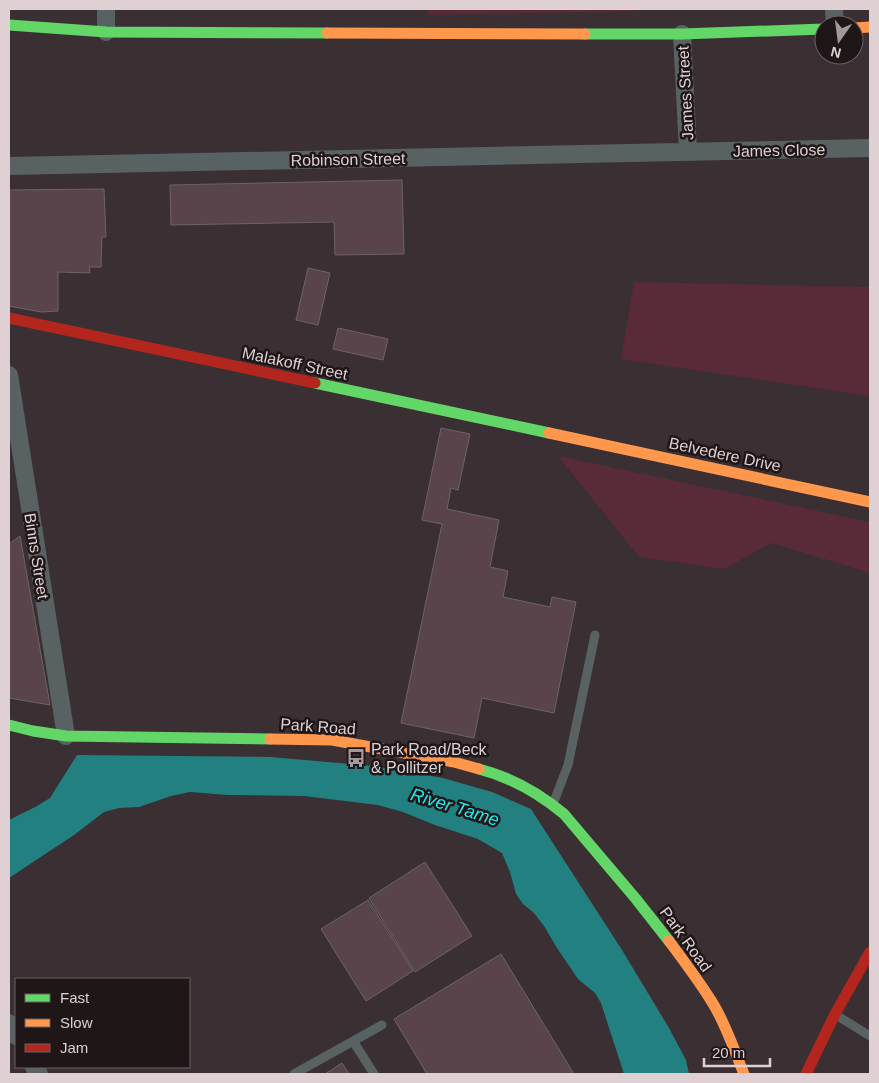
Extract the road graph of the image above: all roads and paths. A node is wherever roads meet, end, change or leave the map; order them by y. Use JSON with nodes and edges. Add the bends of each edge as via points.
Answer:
{"nodes":[{"id":1,"x":106,"y":9,"type":"edge"},
{"id":2,"x":9,"y":25,"type":"edge"},
{"id":3,"x":814,"y":30,"type":"edge"},
{"id":4,"x":106,"y":32,"type":"junction"},
{"id":5,"x":682,"y":34,"type":"junction"},
{"id":6,"x":870,"y":148,"type":"edge"},
{"id":7,"x":688,"y":151,"type":"junction"},
{"id":8,"x":9,"y":166,"type":"edge"},
{"id":9,"x":9,"y":318,"type":"edge"},
{"id":10,"x":9,"y":375,"type":"edge"},
{"id":11,"x":574,"y":439,"type":"joint"},
{"id":12,"x":870,"y":502,"type":"edge"},
{"id":13,"x":595,"y":634,"type":"dead end"},
{"id":14,"x":9,"y":725,"type":"edge"},
{"id":15,"x":66,"y":736,"type":"junction"},
{"id":16,"x":552,"y":805,"type":"junction"},
{"id":17,"x":870,"y":952,"type":"edge"},
{"id":18,"x":835,"y":1014,"type":"junction"},
{"id":19,"x":382,"y":1025,"type":"dead end"},
{"id":20,"x":870,"y":1036,"type":"edge"},
{"id":21,"x":353,"y":1041,"type":"junction"},
{"id":22,"x":294,"y":1074,"type":"edge"},
{"id":23,"x":374,"y":1074,"type":"edge"},
{"id":24,"x":744,"y":1074,"type":"edge"},
{"id":25,"x":806,"y":1074,"type":"edge"}],
"edges":[{"from":1,"to":4,"type":"street"},
{"from":2,"to":4,"type":"main road"},
{"from":3,"to":5,"type":"main road"},
{"from":4,"to":5,"type":"main road"},
{"from":5,"to":7,"type":"street","name":"James Street"},
{"from":6,"to":7,"type":"street","name":"James Close"},
{"from":7,"to":8,"type":"street","name":"Robinson Street"},
{"from":9,"to":11,"type":"main road","name":"Malakoff Street"},
{"from":10,"to":15,"type":"street","name":"Binns Street"},
{"from":11,"to":12,"type":"main road","name":"Belvedere Drive"},
{"from":13,"to":16,"type":"lane","via":[[568,765]]},
{"from":14,"to":15,"type":"main road","name":"Park Road"},
{"from":15,"to":16,"type":"main road","name":"Park Road","via":[[332,740],[488,771],[533,792]]},
{"from":16,"to":24,"type":"main road","name":"Park Road","via":[[578,829],[686,964],[713,1003]]},
{"from":17,"to":18,"type":"main road"},
{"from":18,"to":20,"type":"lane"},
{"from":18,"to":25,"type":"main road"},
{"from":19,"to":21,"type":"lane"},
{"from":21,"to":22,"type":"lane"},
{"from":21,"to":23,"type":"lane"}]}
